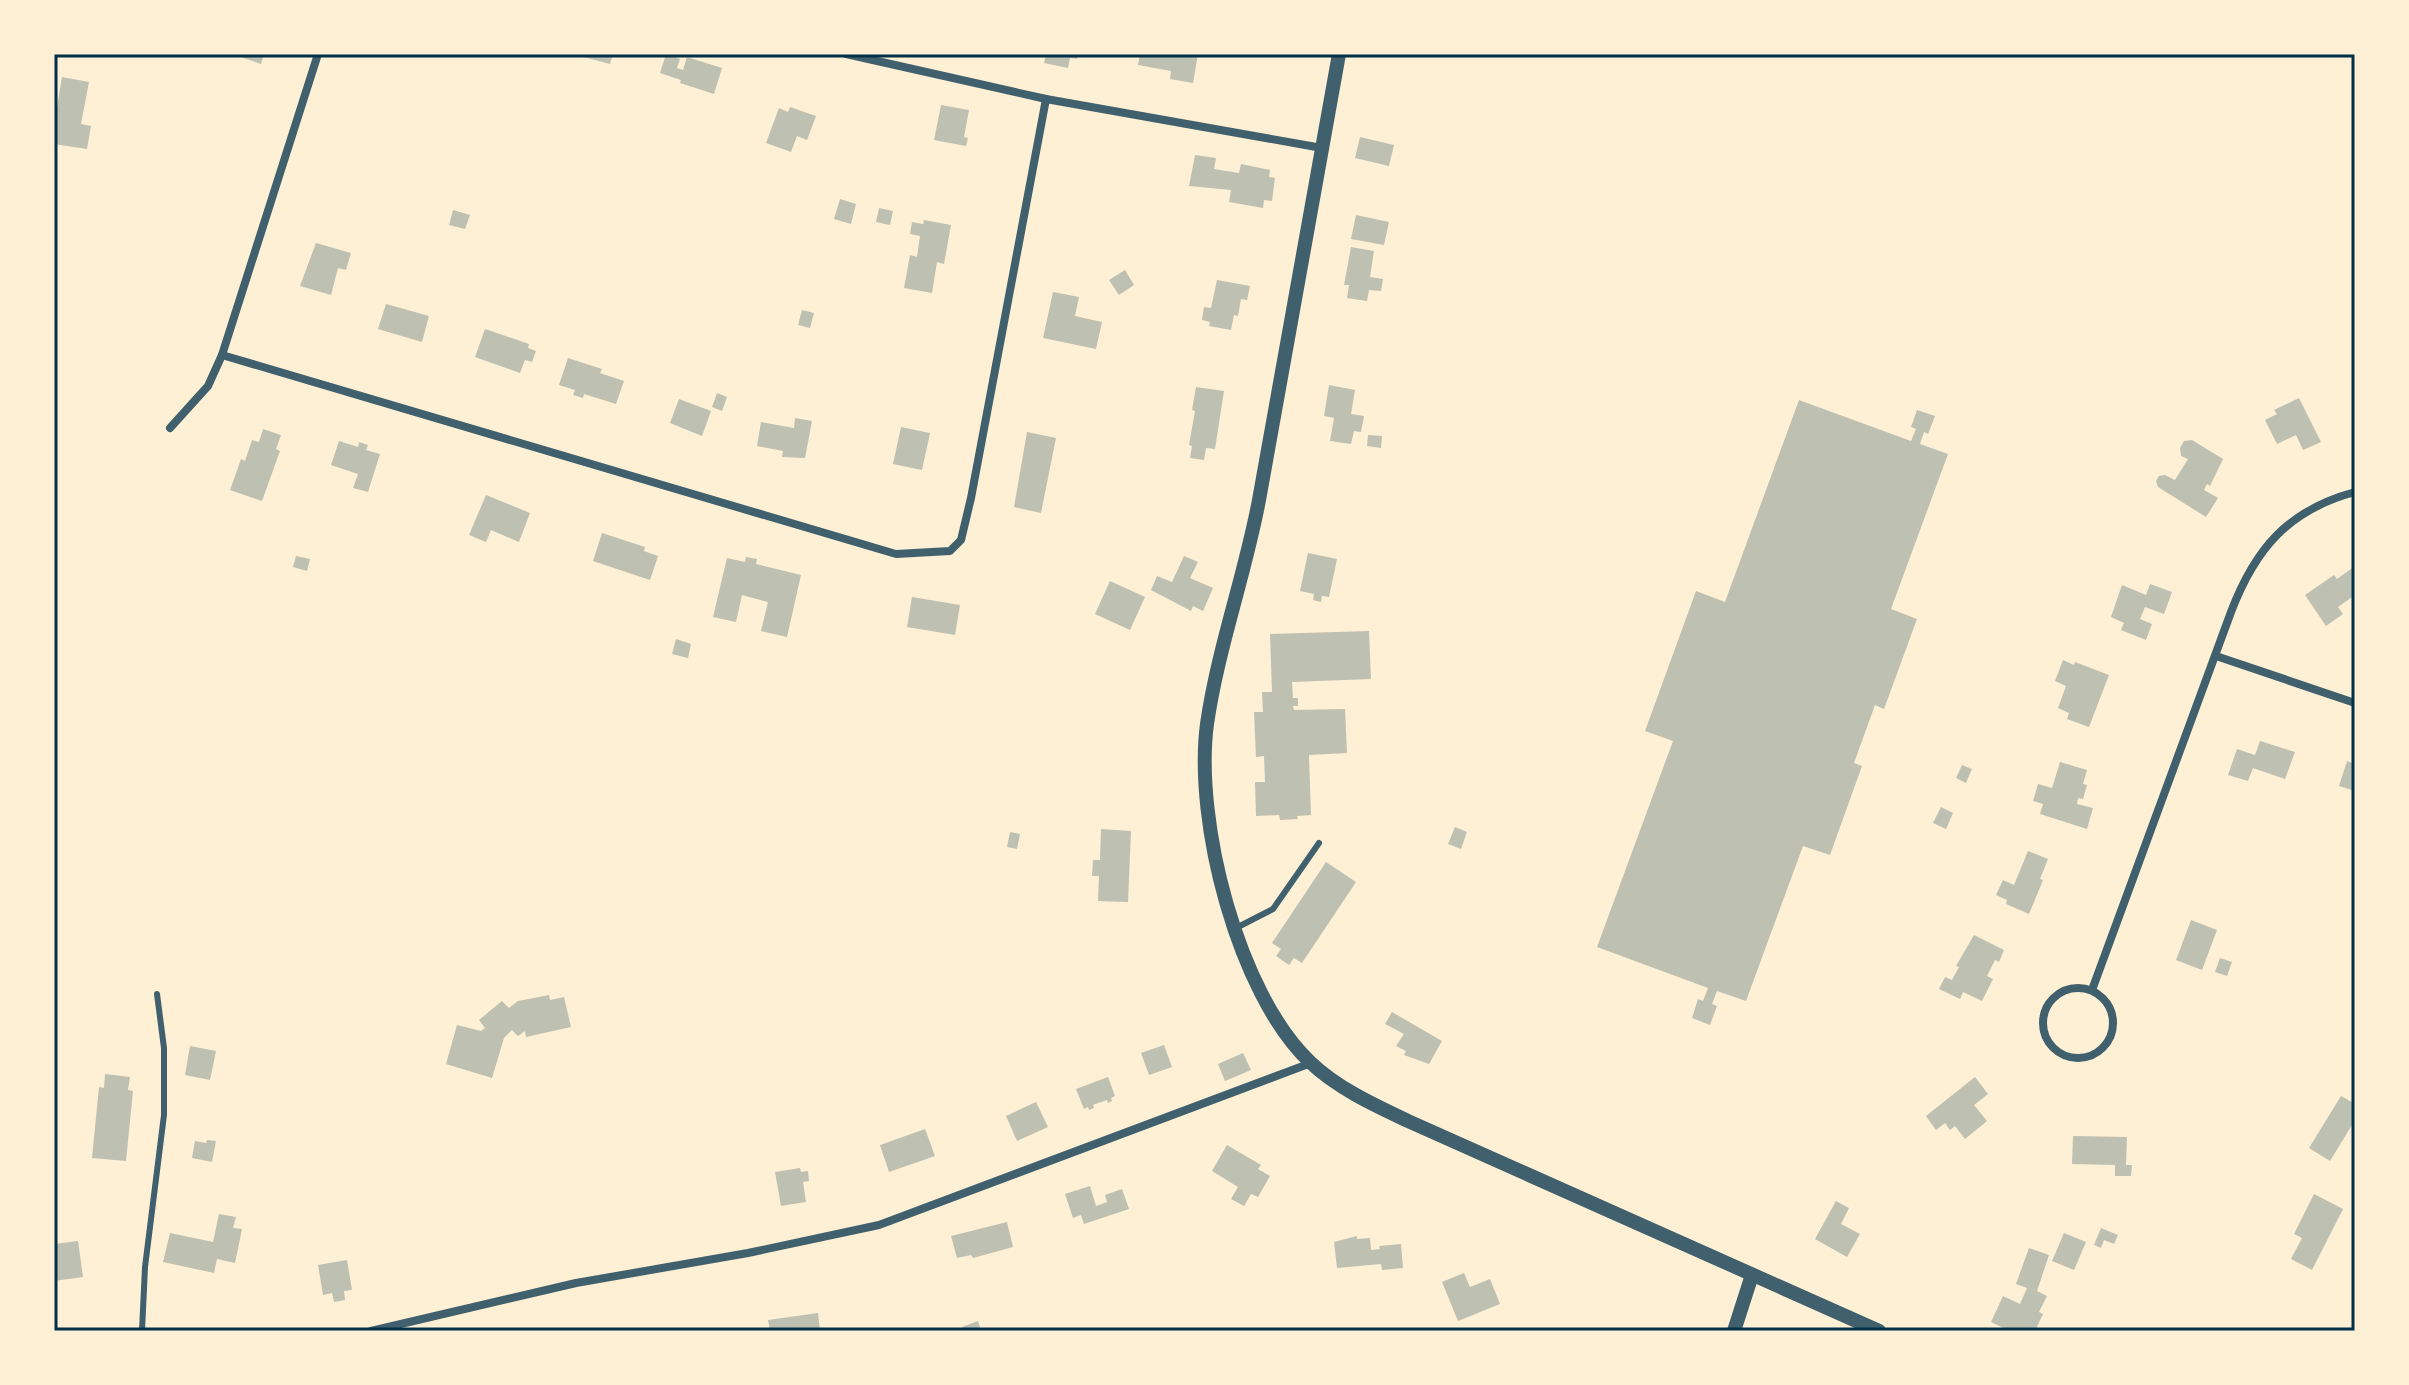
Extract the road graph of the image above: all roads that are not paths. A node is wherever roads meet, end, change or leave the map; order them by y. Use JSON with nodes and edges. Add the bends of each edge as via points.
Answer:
{"nodes":[{"id":1,"x":318,"y":54,"type":"edge"},
{"id":2,"x":846,"y":54,"type":"edge"},
{"id":3,"x":1339,"y":54,"type":"edge"},
{"id":4,"x":1046,"y":99,"type":"junction"},
{"id":5,"x":1322,"y":148,"type":"junction"},
{"id":6,"x":222,"y":355,"type":"junction"},
{"id":7,"x":170,"y":428,"type":"dead end"},
{"id":8,"x":2355,"y":492,"type":"edge"},
{"id":9,"x":2216,"y":656,"type":"junction"},
{"id":10,"x":2355,"y":703,"type":"edge"},
{"id":11,"x":1319,"y":843,"type":"dead end"},
{"id":12,"x":1236,"y":928,"type":"junction"},
{"id":13,"x":2092,"y":990,"type":"junction"},
{"id":14,"x":157,"y":994,"type":"dead end"},
{"id":15,"x":1311,"y":1063,"type":"junction"},
{"id":16,"x":1752,"y":1275,"type":"junction"},
{"id":17,"x":142,"y":1331,"type":"edge"},
{"id":18,"x":371,"y":1331,"type":"edge"},
{"id":19,"x":1734,"y":1331,"type":"edge"},
{"id":20,"x":1879,"y":1331,"type":"edge"}],
"edges":[{"from":1,"to":6,"type":"street"},
{"from":2,"to":4,"type":"street"},
{"from":3,"to":5,"type":"street"},
{"from":4,"to":5,"type":"street"},
{"from":4,"to":6,"type":"street","via":[[971,498],[961,540],[950,551],[896,554]]},
{"from":5,"to":12,"type":"street","via":[[1253,530],[1207,727],[1211,841]]},
{"from":6,"to":7,"type":"street","via":[[208,386]]},
{"from":8,"to":9,"type":"street","via":[[2297,517],[2266,546],[2241,586]]},
{"from":9,"to":10,"type":"street"},
{"from":9,"to":13,"type":"street"},
{"from":11,"to":12,"type":"lane","via":[[1273,909]]},
{"from":12,"to":15,"type":"street","via":[[1265,1001]]},
{"from":13,"to":13,"type":"street","via":[[2064,990],[2045,1010],[2043,1031],[2060,1053],[2088,1057],[2110,1038],[2111,1010]]},
{"from":14,"to":17,"type":"lane","via":[[164,1115]]},
{"from":15,"to":16,"type":"street","via":[[1340,1086],[1408,1121]]},
{"from":15,"to":18,"type":"street","via":[[879,1225],[576,1283]]},
{"from":16,"to":19,"type":"street"},
{"from":16,"to":20,"type":"street"}]}
